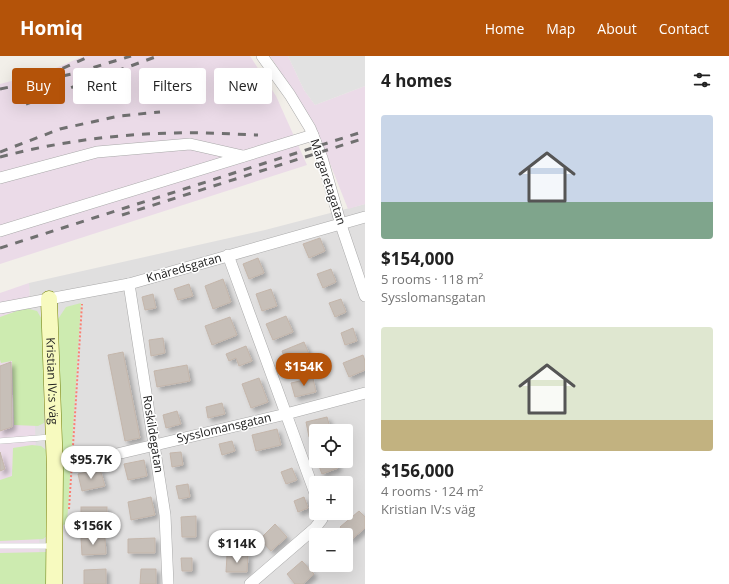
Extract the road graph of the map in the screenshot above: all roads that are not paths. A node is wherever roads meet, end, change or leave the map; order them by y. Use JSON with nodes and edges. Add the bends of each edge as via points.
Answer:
{"nodes":[{"id":1,"x":262,"y":56,"type":"edge"},
{"id":2,"x":313,"y":135,"type":"junction"},
{"id":3,"x":244,"y":156,"type":"junction"},
{"id":4,"x":0,"y":178,"type":"edge"},
{"id":5,"x":365,"y":218,"type":"edge"},
{"id":6,"x":341,"y":225,"type":"junction"},
{"id":7,"x":2,"y":229,"type":"edge"},
{"id":8,"x":228,"y":255,"type":"junction"},
{"id":9,"x":129,"y":284,"type":"junction"},
{"id":10,"x":365,"y":296,"type":"edge"},
{"id":11,"x":49,"y":299,"type":"junction"},
{"id":12,"x":0,"y":308,"type":"edge"},
{"id":13,"x":365,"y":393,"type":"edge"},
{"id":14,"x":286,"y":414,"type":"junction"},
{"id":15,"x":54,"y":436,"type":"junction"},
{"id":16,"x":0,"y":441,"type":"edge"},
{"id":17,"x":154,"y":444,"type":"junction"},
{"id":18,"x":83,"y":462,"type":"dead end"},
{"id":19,"x":309,"y":477,"type":"edge"},
{"id":20,"x":321,"y":520,"type":"edge"},
{"id":21,"x":0,"y":546,"type":"edge"},
{"id":22,"x":53,"y":546,"type":"junction"},
{"id":23,"x":54,"y":584,"type":"edge"},
{"id":24,"x":168,"y":584,"type":"edge"},
{"id":25,"x":250,"y":584,"type":"edge"}],
"edges":[{"from":1,"to":2,"type":"street","name":"Margaretagatan","via":[[300,110]]},
{"from":2,"to":3,"type":"street"},
{"from":2,"to":6,"type":"street","name":"Margaretagatan"},
{"from":3,"to":4,"type":"street","via":[[190,144],[112,150]]},
{"from":3,"to":7,"type":"street"},
{"from":5,"to":6,"type":"street","name":"Knäredsgatan"},
{"from":6,"to":8,"type":"street","name":"Knäredsgatan"},
{"from":6,"to":10,"type":"street","name":"Margaretagatan"},
{"from":8,"to":9,"type":"street","name":"Knäredsgatan"},
{"from":8,"to":14,"type":"street"},
{"from":9,"to":11,"type":"street","name":"Knäredsgatan"},
{"from":9,"to":17,"type":"street","name":"Roskildegatan"},
{"from":11,"to":12,"type":"street","name":"Knäredsgatan"},
{"from":11,"to":15,"type":"street","name":"Kristian IV:s väg"},
{"from":13,"to":14,"type":"street","name":"Sysslomansgatan"},
{"from":14,"to":17,"type":"street","name":"Sysslomansgatan"},
{"from":14,"to":19,"type":"street"},
{"from":15,"to":16,"type":"lane"},
{"from":15,"to":22,"type":"street","name":"Kristian IV:s väg"},
{"from":17,"to":18,"type":"street","name":"Sysslomansgatan"},
{"from":17,"to":24,"type":"street","name":"Roskildegatan","via":[[165,515]]},
{"from":20,"to":25,"type":"street"},
{"from":21,"to":22,"type":"lane"},
{"from":22,"to":23,"type":"street","name":"Kristian IV:s väg"}]}
